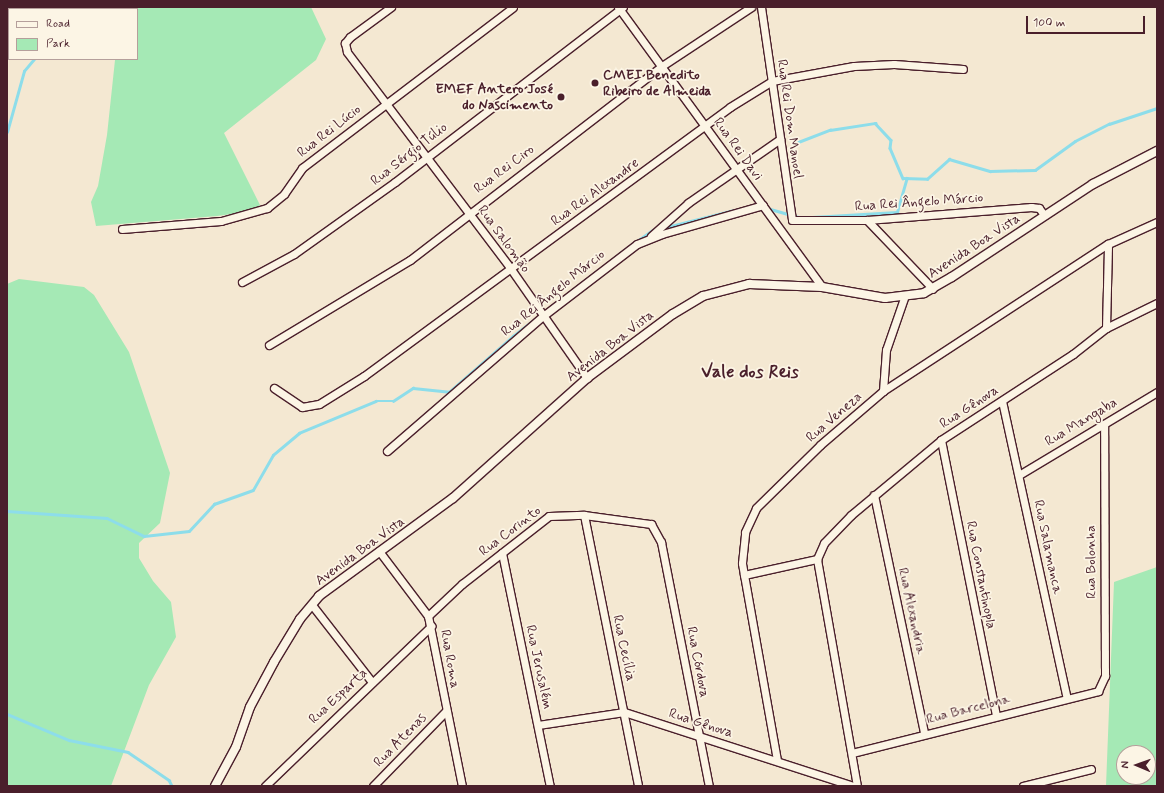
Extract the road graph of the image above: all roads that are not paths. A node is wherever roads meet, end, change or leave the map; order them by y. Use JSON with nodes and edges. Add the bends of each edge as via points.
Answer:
{"nodes":[{"id":1,"x":391,"y":7,"type":"edge"},
{"id":2,"x":512,"y":7,"type":"edge"},
{"id":3,"x":751,"y":7,"type":"edge"},
{"id":4,"x":761,"y":7,"type":"edge"},
{"id":5,"x":620,"y":8,"type":"edge"},
{"id":6,"x":662,"y":66,"type":"junction"},
{"id":7,"x":963,"y":69,"type":"dead end"},
{"id":8,"x":772,"y":81,"type":"junction"},
{"id":9,"x":387,"y":103,"type":"junction"},
{"id":10,"x":706,"y":127,"type":"junction"},
{"id":11,"x":780,"y":139,"type":"junction"},
{"id":12,"x":1157,"y":151,"type":"edge"},
{"id":13,"x":425,"y":157,"type":"junction"},
{"id":14,"x":737,"y":170,"type":"junction"},
{"id":15,"x":763,"y":205,"type":"junction"},
{"id":16,"x":469,"y":212,"type":"junction"},
{"id":17,"x":1044,"y":215,"type":"junction"},
{"id":18,"x":792,"y":220,"type":"junction"},
{"id":19,"x":867,"y":220,"type":"junction"},
{"id":20,"x":1157,"y":222,"type":"edge"},
{"id":21,"x":780,"y":228,"type":"junction"},
{"id":22,"x":122,"y":229,"type":"dead end"},
{"id":23,"x":650,"y":238,"type":"junction"},
{"id":24,"x":1108,"y":244,"type":"junction"},
{"id":25,"x":511,"y":269,"type":"junction"},
{"id":26,"x":242,"y":282,"type":"dead end"},
{"id":27,"x":822,"y":287,"type":"junction"},
{"id":28,"x":933,"y":288,"type":"junction"},
{"id":29,"x":904,"y":298,"type":"junction"},
{"id":30,"x":1157,"y":303,"type":"edge"},
{"id":31,"x":543,"y":316,"type":"junction"},
{"id":32,"x":1106,"y":328,"type":"junction"},
{"id":33,"x":269,"y":345,"type":"dead end"},
{"id":34,"x":587,"y":378,"type":"junction"},
{"id":35,"x":274,"y":388,"type":"dead end"},
{"id":36,"x":883,"y":391,"type":"junction"},
{"id":37,"x":1157,"y":392,"type":"edge"},
{"id":38,"x":1002,"y":400,"type":"junction"},
{"id":39,"x":1104,"y":424,"type":"junction"},
{"id":40,"x":941,"y":440,"type":"junction"},
{"id":41,"x":388,"y":451,"type":"dead end"},
{"id":42,"x":1019,"y":475,"type":"junction"},
{"id":43,"x":874,"y":495,"type":"junction"},
{"id":44,"x":584,"y":515,"type":"junction"},
{"id":45,"x":661,"y":542,"type":"joint"},
{"id":46,"x":379,"y":551,"type":"junction"},
{"id":47,"x":502,"y":553,"type":"junction"},
{"id":48,"x":817,"y":559,"type":"junction"},
{"id":49,"x":744,"y":575,"type":"junction"},
{"id":50,"x":312,"y":605,"type":"junction"},
{"id":51,"x":428,"y":616,"type":"junction"},
{"id":52,"x":431,"y":626,"type":"junction"},
{"id":53,"x":372,"y":682,"type":"junction"},
{"id":54,"x":1091,"y":694,"type":"joint"},
{"id":55,"x":1067,"y":698,"type":"junction"},
{"id":56,"x":446,"y":711,"type":"junction"},
{"id":57,"x":624,"y":712,"type":"junction"},
{"id":58,"x":996,"y":715,"type":"junction"},
{"id":59,"x":538,"y":725,"type":"junction"},
{"id":60,"x":924,"y":733,"type":"junction"},
{"id":61,"x":699,"y":736,"type":"junction"},
{"id":62,"x":852,"y":753,"type":"junction"},
{"id":63,"x":777,"y":760,"type":"junction"},
{"id":64,"x":1091,"y":769,"type":"dead end"},
{"id":65,"x":215,"y":786,"type":"edge"},
{"id":66,"x":265,"y":786,"type":"edge"},
{"id":67,"x":373,"y":786,"type":"edge"},
{"id":68,"x":462,"y":786,"type":"edge"},
{"id":69,"x":550,"y":786,"type":"edge"},
{"id":70,"x":638,"y":786,"type":"edge"},
{"id":71,"x":709,"y":786,"type":"edge"},
{"id":72,"x":853,"y":786,"type":"edge"},
{"id":73,"x":857,"y":786,"type":"edge"},
{"id":74,"x":1023,"y":786,"type":"edge"}],
"edges":[{"from":1,"to":9,"type":"street","name":"Rua Salomão","via":[[347,40],[345,48]]},
{"from":2,"to":9,"type":"street","name":"Rua Rei Lúcio"},
{"from":3,"to":6,"type":"street","name":"Rua Rei Ciro"},
{"from":4,"to":8,"type":"street","name":"Rua Rei Dom Manoel"},
{"from":5,"to":6,"type":"street","name":"Rua Rei Davi"},
{"from":5,"to":13,"type":"street","name":"Rua Sérgio Túlio"},
{"from":6,"to":10,"type":"street","name":"Rua Rei Davi"},
{"from":6,"to":16,"type":"street","name":"Rua Rei Ciro"},
{"from":7,"to":8,"type":"street","name":"Rua Rei Alexandre","via":[[894,64],[854,66]]},
{"from":8,"to":10,"type":"street","name":"Rua Rei Alexandre"},
{"from":8,"to":11,"type":"street","name":"Rua Rei Dom Manoel"},
{"from":9,"to":13,"type":"street","name":"Rua Salomão"},
{"from":9,"to":22,"type":"street","name":"Rua Rei Lúcio","via":[[302,168],[284,194],[267,208],[227,220]]},
{"from":10,"to":14,"type":"street","name":"Rua Rei Davi"},
{"from":10,"to":25,"type":"street","name":"Rua Rei Alexandre"},
{"from":11,"to":14,"type":"street"},
{"from":11,"to":18,"type":"street","name":"Rua Rei Dom Manoel"},
{"from":12,"to":17,"type":"street","name":"Avenida Boa Vista","via":[[1092,184]]},
{"from":13,"to":16,"type":"street","name":"Rua Salomão"},
{"from":13,"to":26,"type":"street","name":"Rua Sérgio Túlio","via":[[395,182],[294,254]]},
{"from":14,"to":15,"type":"street","name":"Rua Rei Davi"},
{"from":14,"to":23,"type":"street","via":[[688,203]]},
{"from":15,"to":21,"type":"street","name":"Rua Rei Davi"},
{"from":15,"to":23,"type":"street","name":"Rua Rei Ângelo Márcio"},
{"from":16,"to":25,"type":"street","name":"Rua Salomão"},
{"from":16,"to":33,"type":"street","name":"Rua Rei Ciro","via":[[410,260]]},
{"from":17,"to":19,"type":"street","name":"Rua Rei Ângelo Márcio","via":[[1039,208],[1031,207]]},
{"from":17,"to":28,"type":"street","name":"Avenida Boa Vista"},
{"from":18,"to":19,"type":"street","name":"Rua Rei Ângelo Márcio"},
{"from":18,"to":21,"type":"street"},
{"from":19,"to":28,"type":"street"},
{"from":20,"to":24,"type":"street","name":"Rua Veneza"},
{"from":21,"to":27,"type":"street","name":"Rua Rei Davi"},
{"from":23,"to":31,"type":"street","name":"Rua Rei Ângelo Márcio","via":[[608,264]]},
{"from":24,"to":32,"type":"street"},
{"from":24,"to":36,"type":"street","name":"Rua Veneza"},
{"from":25,"to":31,"type":"street","name":"Rua Salomão"},
{"from":25,"to":35,"type":"street","name":"Rua Rei Alexandre","via":[[364,376],[319,404],[302,407]]},
{"from":27,"to":29,"type":"street","name":"Avenida Boa Vista","via":[[885,298]]},
{"from":27,"to":34,"type":"street","name":"Avenida Boa Vista","via":[[749,284],[703,296],[646,332]]},
{"from":28,"to":29,"type":"street","name":"Avenida Boa Vista"},
{"from":29,"to":36,"type":"street","via":[[886,350]]},
{"from":30,"to":32,"type":"street","name":"Rua Gênova"},
{"from":31,"to":34,"type":"street","name":"Rua Salomão"},
{"from":31,"to":41,"type":"street","name":"Rua Rei Ângelo Márcio"},
{"from":32,"to":38,"type":"street","name":"Rua Gênova"},
{"from":34,"to":46,"type":"street","name":"Avenida Boa Vista","via":[[488,468]]},
{"from":36,"to":49,"type":"street","name":"Rua Veneza","via":[[820,445],[756,508],[745,532]]},
{"from":37,"to":39,"type":"street","name":"Rua Mangaba"},
{"from":38,"to":40,"type":"street","name":"Rua Gênova"},
{"from":38,"to":42,"type":"street","name":"Rua Salamanca"},
{"from":39,"to":42,"type":"street","name":"Rua Mangaba"},
{"from":39,"to":54,"type":"street","name":"Rua Bolonha","via":[[1105,676],[1098,691]]},
{"from":40,"to":43,"type":"street","name":"Rua Gênova"},
{"from":40,"to":58,"type":"street","name":"Rua Constantinopla"},
{"from":42,"to":55,"type":"street","name":"Rua Salamanca"},
{"from":43,"to":48,"type":"street","name":"Rua Gênova","via":[[830,535]]},
{"from":43,"to":60,"type":"street","name":"Rua Alexandria"},
{"from":44,"to":45,"type":"street","name":"Rua Corinto","via":[[647,522],[655,527]]},
{"from":44,"to":47,"type":"street","name":"Rua Corinto","via":[[549,516]]},
{"from":44,"to":57,"type":"street","name":"Rua Cecília"},
{"from":45,"to":61,"type":"street","name":"Rua Córdova"},
{"from":46,"to":50,"type":"street","name":"Avenida Boa Vista"},
{"from":46,"to":51,"type":"street","name":"Rua Roma"},
{"from":47,"to":51,"type":"street","name":"Rua Corinto","via":[[462,584]]},
{"from":47,"to":59,"type":"street","name":"Rua Jerusalém"},
{"from":48,"to":49,"type":"street"},
{"from":48,"to":62,"type":"street"},
{"from":49,"to":63,"type":"street","name":"Rua Veneza"},
{"from":50,"to":53,"type":"street"},
{"from":50,"to":65,"type":"street","name":"Avenida Boa Vista","via":[[295,627],[254,698],[236,747]]},
{"from":51,"to":52,"type":"street","name":"Rua Roma"},
{"from":52,"to":53,"type":"street","name":"Rua Esparta"},
{"from":52,"to":56,"type":"street","name":"Rua Roma"},
{"from":53,"to":66,"type":"street","name":"Rua Esparta"},
{"from":54,"to":55,"type":"street","name":"Rua Barcelona"},
{"from":55,"to":58,"type":"street","name":"Rua Barcelona"},
{"from":56,"to":67,"type":"street","name":"Rua Atenas"},
{"from":56,"to":68,"type":"street","name":"Rua Roma"},
{"from":57,"to":59,"type":"street","name":"Rua Gênova"},
{"from":57,"to":61,"type":"street","name":"Rua Gênova"},
{"from":57,"to":70,"type":"street","name":"Rua Cecília"},
{"from":58,"to":60,"type":"street","name":"Rua Barcelona"},
{"from":59,"to":69,"type":"street","name":"Rua Jerusalém"},
{"from":60,"to":62,"type":"street","name":"Rua Barcelona"},
{"from":61,"to":63,"type":"street","name":"Rua Gênova"},
{"from":61,"to":71,"type":"street","name":"Rua Córdova"},
{"from":62,"to":73,"type":"street"},
{"from":63,"to":72,"type":"street","name":"Rua Gênova"},
{"from":64,"to":74,"type":"street"}]}
